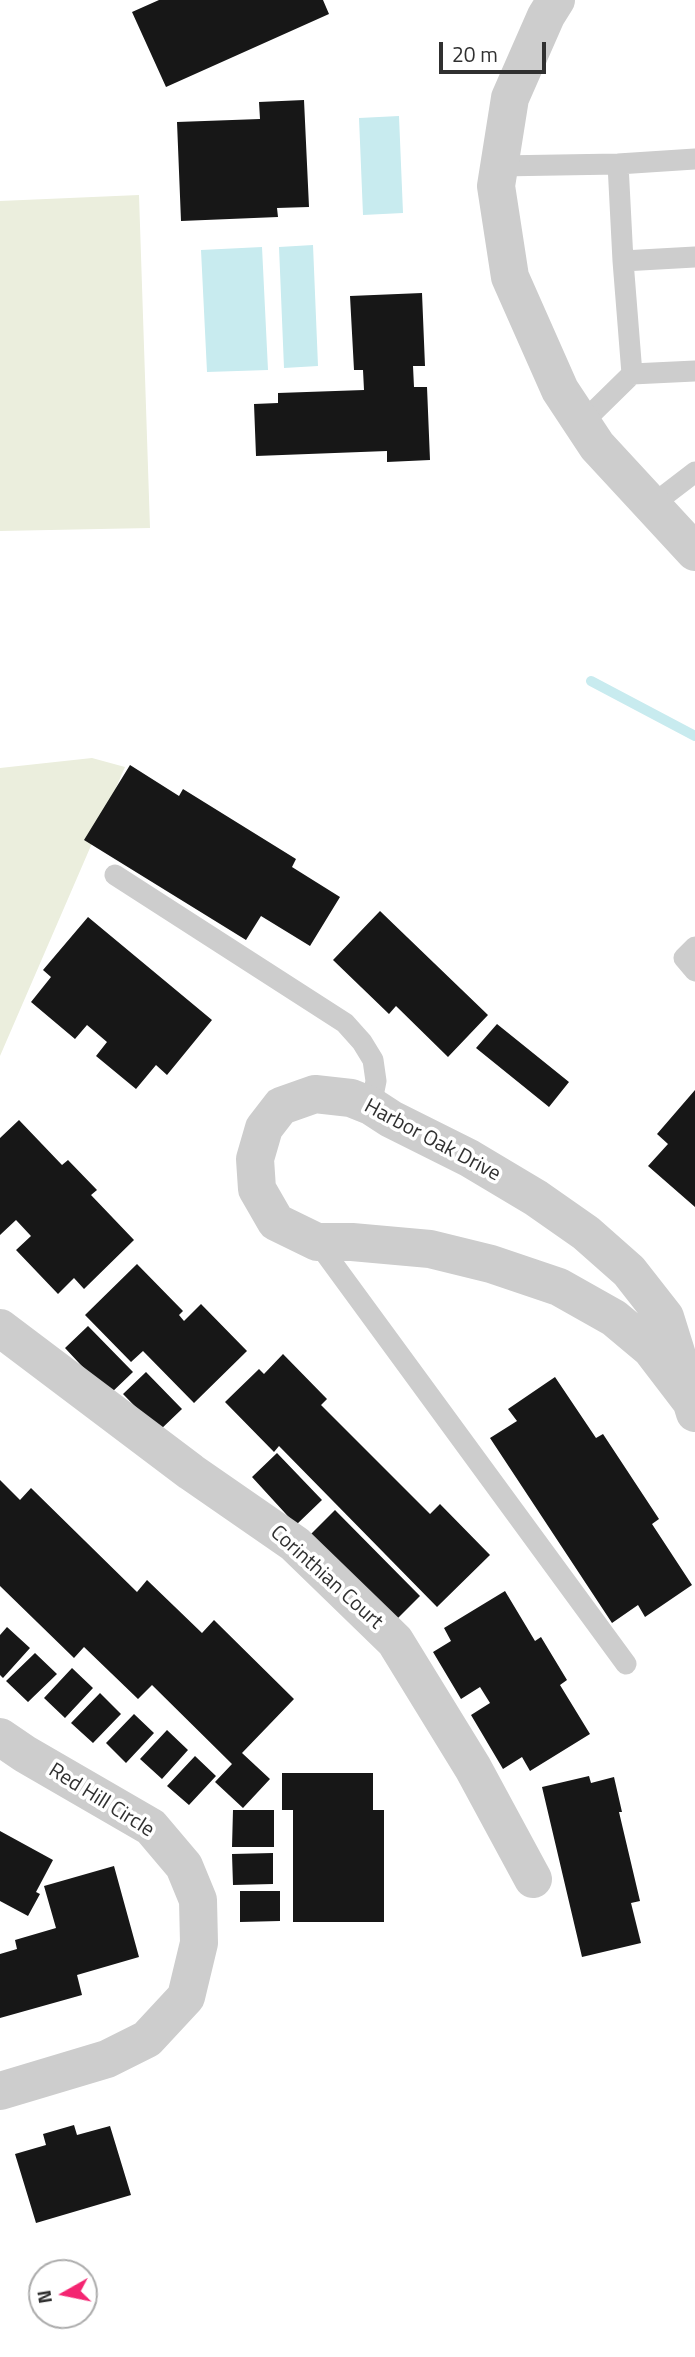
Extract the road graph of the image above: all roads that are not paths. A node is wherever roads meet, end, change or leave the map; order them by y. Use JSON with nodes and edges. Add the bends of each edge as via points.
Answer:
{"nodes":[{"id":1,"x":556,"y":0,"type":"edge"},
{"id":2,"x":695,"y":159,"type":"edge"},
{"id":3,"x":618,"y":164,"type":"junction"},
{"id":4,"x":499,"y":166,"type":"junction"},
{"id":5,"x":695,"y":257,"type":"edge"},
{"id":6,"x":623,"y":261,"type":"junction"},
{"id":7,"x":695,"y":370,"type":"edge"},
{"id":8,"x":632,"y":374,"type":"junction"},
{"id":9,"x":582,"y":423,"type":"junction"},
{"id":10,"x":695,"y":472,"type":"edge"},
{"id":11,"x":652,"y":505,"type":"junction"},
{"id":12,"x":695,"y":552,"type":"edge"},
{"id":13,"x":115,"y":875,"type":"dead end"},
{"id":14,"x":695,"y":947,"type":"edge"},
{"id":15,"x":695,"y":971,"type":"edge"},
{"id":16,"x":371,"y":1107,"type":"junction"},
{"id":17,"x":317,"y":1242,"type":"junction"},
{"id":18,"x":0,"y":1328,"type":"edge"},
{"id":19,"x":693,"y":1407,"type":"edge"},
{"id":20,"x":626,"y":1664,"type":"dead end"},
{"id":21,"x":0,"y":1737,"type":"edge"},
{"id":22,"x":533,"y":1879,"type":"dead end"},
{"id":23,"x":0,"y":2091,"type":"edge"}],
"edges":[{"from":1,"to":4,"type":"street","via":[[510,98]]},
{"from":2,"to":3,"type":"lane"},
{"from":3,"to":4,"type":"lane"},
{"from":3,"to":6,"type":"lane"},
{"from":4,"to":9,"type":"street","via":[[496,186],[510,277],[560,390]]},
{"from":5,"to":6,"type":"lane"},
{"from":6,"to":8,"type":"lane"},
{"from":7,"to":8,"type":"lane"},
{"from":8,"to":9,"type":"lane"},
{"from":9,"to":11,"type":"street","via":[[597,446]]},
{"from":10,"to":11,"type":"lane"},
{"from":11,"to":12,"type":"street"},
{"from":13,"to":16,"type":"lane","via":[[345,1023],[373,1060],[376,1081]]},
{"from":14,"to":15,"type":"lane","via":[[684,958]]},
{"from":16,"to":17,"type":"street","name":"Harbor Oak Drive","via":[[351,1098],[315,1094],[281,1106],[264,1128],[255,1159],[257,1189],[276,1222]]},
{"from":16,"to":19,"type":"street","name":"Harbor Oak Drive","via":[[536,1198],[629,1271],[665,1317]]},
{"from":17,"to":19,"type":"street","name":"Harbor Oak Drive","via":[[430,1249],[559,1287],[614,1318],[651,1349]]},
{"from":17,"to":20,"type":"lane"},
{"from":18,"to":22,"type":"street","name":"Corinthian Court","via":[[295,1544],[395,1641]]},
{"from":21,"to":23,"type":"street","name":"Red Hill Circle","via":[[150,1827],[184,1866],[198,1900],[199,1943],[186,1997],[147,2039],[107,2059]]}]}
